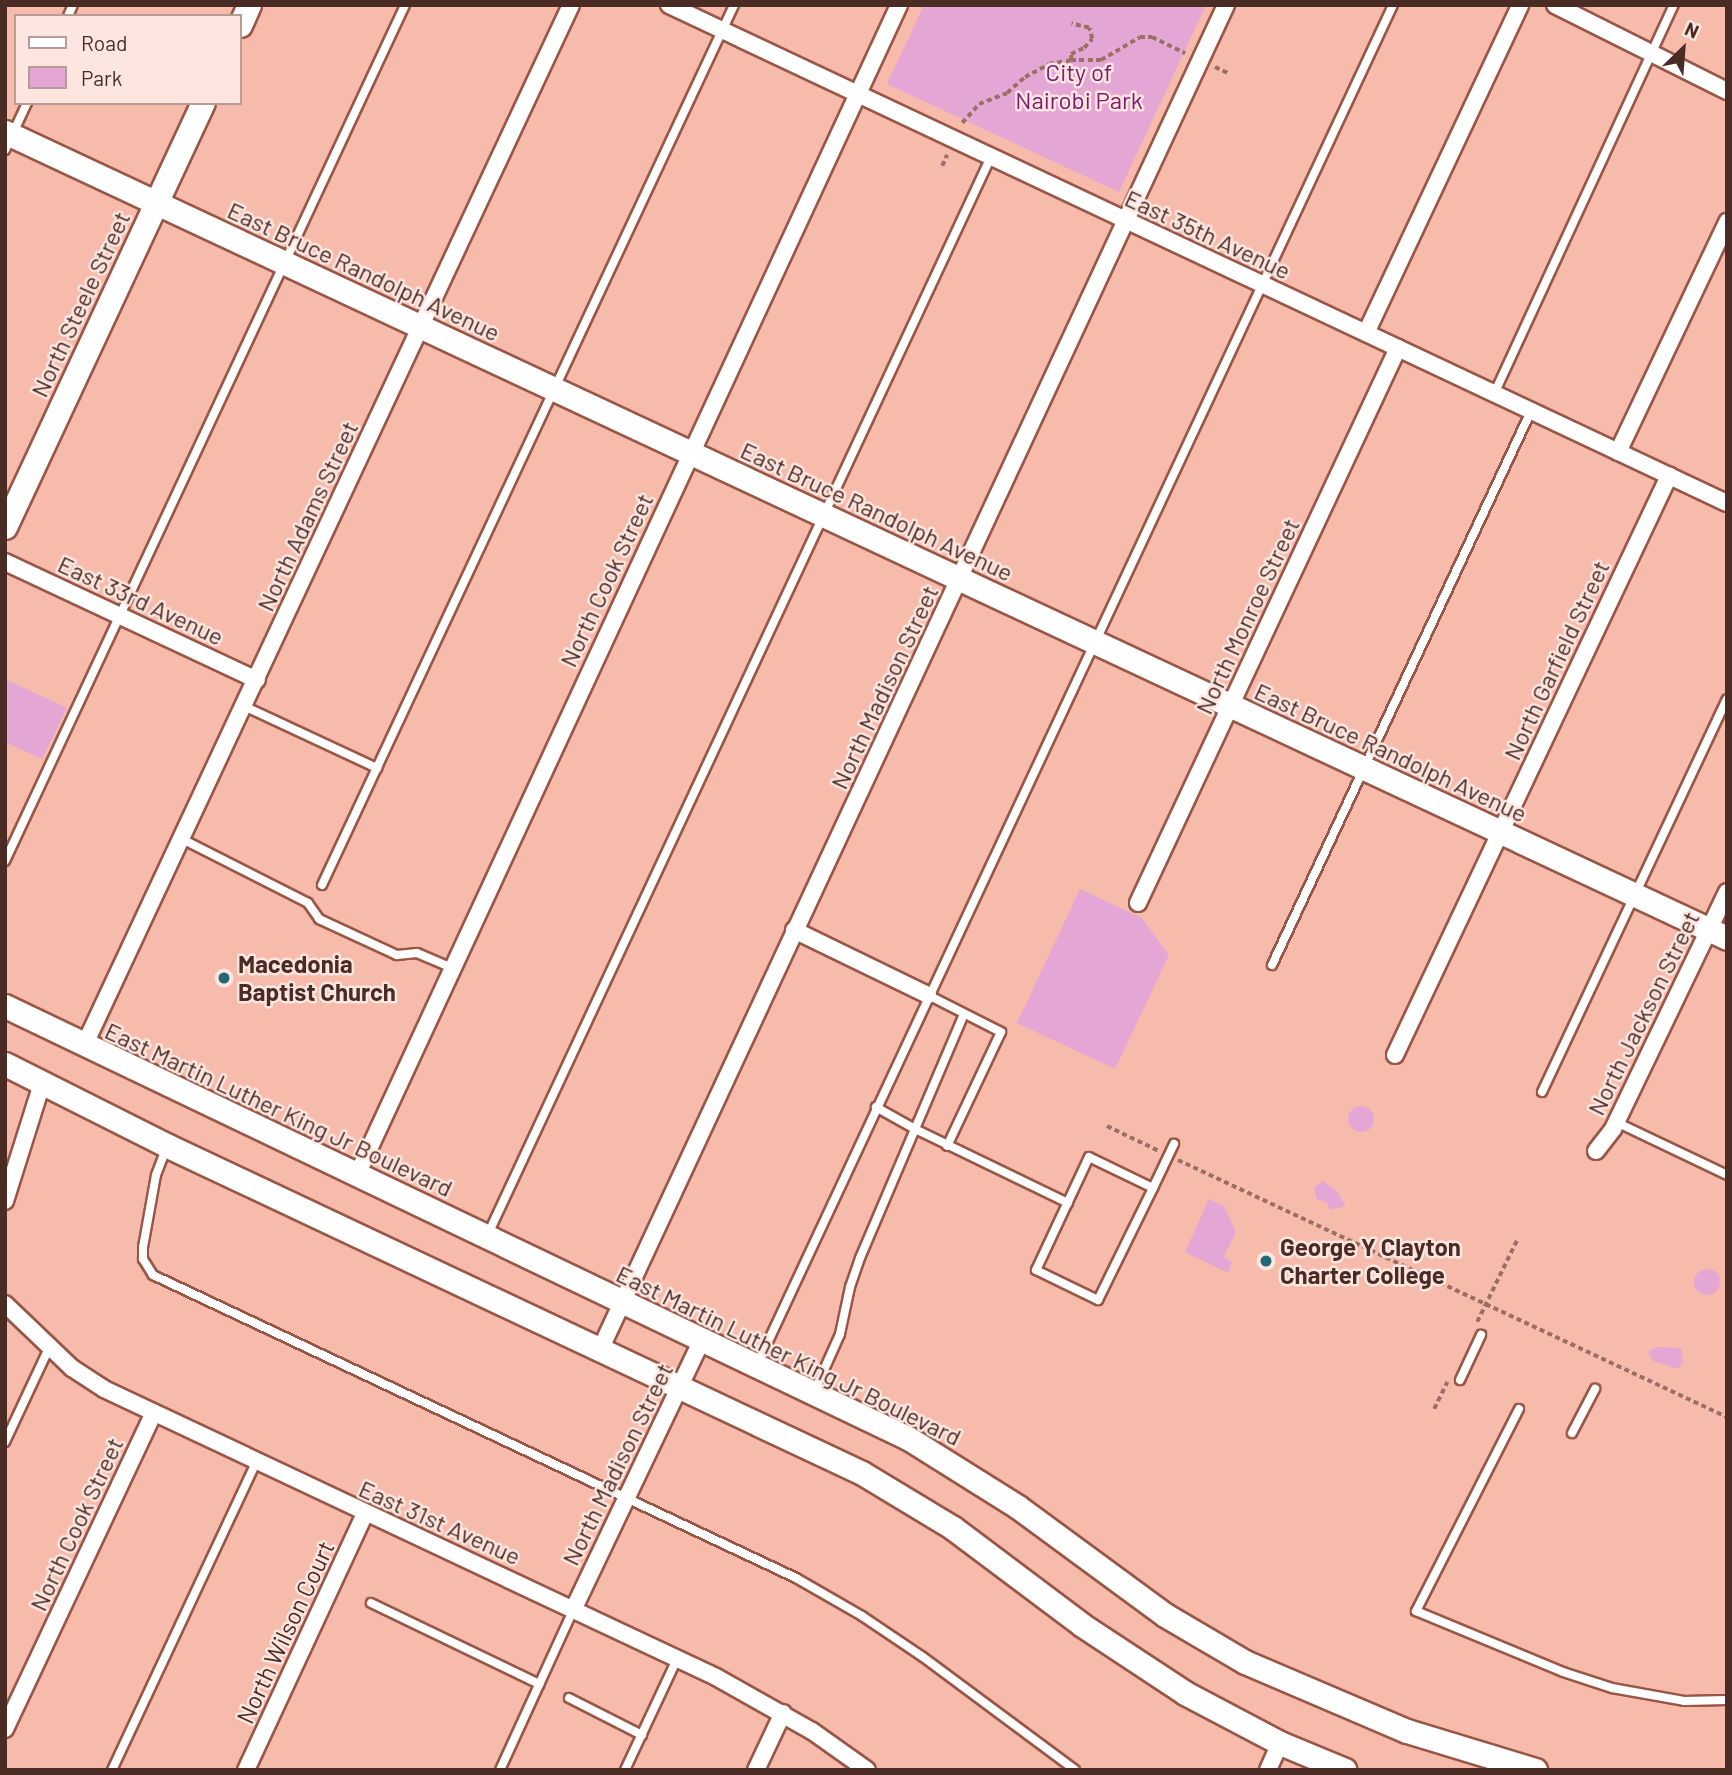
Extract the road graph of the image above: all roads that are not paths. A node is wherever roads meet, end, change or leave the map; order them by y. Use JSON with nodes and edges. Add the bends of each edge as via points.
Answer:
{"nodes":[{"id":1,"x":249,"y":5,"type":"edge"},
{"id":2,"x":405,"y":5,"type":"edge"},
{"id":3,"x":571,"y":5,"type":"edge"},
{"id":4,"x":669,"y":5,"type":"edge"},
{"id":5,"x":734,"y":5,"type":"edge"},
{"id":6,"x":899,"y":5,"type":"edge"},
{"id":7,"x":1226,"y":5,"type":"edge"},
{"id":8,"x":1393,"y":5,"type":"edge"},
{"id":9,"x":1520,"y":5,"type":"edge"},
{"id":10,"x":1555,"y":5,"type":"edge"},
{"id":11,"x":1674,"y":5,"type":"edge"},
{"id":12,"x":242,"y":21,"type":"edge"},
{"id":13,"x":722,"y":30,"type":"junction"},
{"id":14,"x":1651,"y":54,"type":"junction"},
{"id":15,"x":1727,"y":90,"type":"edge"},
{"id":16,"x":858,"y":94,"type":"junction"},
{"id":17,"x":26,"y":105,"type":"edge"},
{"id":18,"x":202,"y":105,"type":"edge"},
{"id":19,"x":8,"y":139,"type":"edge"},
{"id":20,"x":991,"y":157,"type":"junction"},
{"id":21,"x":156,"y":202,"type":"junction"},
{"id":22,"x":1126,"y":220,"type":"junction"},
{"id":23,"x":1727,"y":222,"type":"edge"},
{"id":24,"x":285,"y":263,"type":"junction"},
{"id":25,"x":1262,"y":284,"type":"junction"},
{"id":26,"x":419,"y":326,"type":"junction"},
{"id":27,"x":1366,"y":333,"type":"junction"},
{"id":28,"x":1398,"y":348,"type":"junction"},
{"id":29,"x":553,"y":389,"type":"junction"},
{"id":30,"x":1494,"y":394,"type":"junction"},
{"id":31,"x":1531,"y":411,"type":"junction"},
{"id":32,"x":690,"y":452,"type":"junction"},
{"id":33,"x":1618,"y":452,"type":"junction"},
{"id":34,"x":1669,"y":476,"type":"junction"},
{"id":35,"x":1727,"y":503,"type":"edge"},
{"id":36,"x":823,"y":515,"type":"junction"},
{"id":37,"x":5,"y":527,"type":"edge"},
{"id":38,"x":5,"y":562,"type":"edge"},
{"id":39,"x":960,"y":579,"type":"junction"},
{"id":40,"x":121,"y":616,"type":"junction"},
{"id":41,"x":1095,"y":642,"type":"junction"},
{"id":42,"x":257,"y":680,"type":"junction"},
{"id":43,"x":1727,"y":699,"type":"edge"},
{"id":44,"x":244,"y":706,"type":"junction"},
{"id":45,"x":1230,"y":706,"type":"junction"},
{"id":46,"x":377,"y":768,"type":"junction"},
{"id":47,"x":1365,"y":769,"type":"junction"},
{"id":48,"x":1499,"y":832,"type":"junction"},
{"id":49,"x":182,"y":839,"type":"junction"},
{"id":50,"x":5,"y":861,"type":"edge"},
{"id":51,"x":322,"y":885,"type":"dead end"},
{"id":52,"x":1727,"y":892,"type":"edge"},
{"id":53,"x":1635,"y":895,"type":"junction"},
{"id":54,"x":1138,"y":903,"type":"dead end"},
{"id":55,"x":794,"y":930,"type":"junction"},
{"id":56,"x":1718,"y":934,"type":"edge"},
{"id":57,"x":1272,"y":965,"type":"dead end"},
{"id":58,"x":452,"y":968,"type":"junction"},
{"id":59,"x":928,"y":995,"type":"junction"},
{"id":60,"x":5,"y":1006,"type":"edge"},
{"id":61,"x":964,"y":1014,"type":"junction"},
{"id":62,"x":84,"y":1046,"type":"junction"},
{"id":63,"x":1395,"y":1055,"type":"dead end"},
{"id":64,"x":5,"y":1064,"type":"edge"},
{"id":65,"x":42,"y":1084,"type":"junction"},
{"id":66,"x":1542,"y":1092,"type":"dead end"},
{"id":67,"x":876,"y":1108,"type":"junction"},
{"id":68,"x":1616,"y":1122,"type":"junction"},
{"id":69,"x":915,"y":1129,"type":"junction"},
{"id":70,"x":1174,"y":1144,"type":"dead end"},
{"id":71,"x":167,"y":1146,"type":"junction"},
{"id":72,"x":947,"y":1146,"type":"junction"},
{"id":73,"x":1596,"y":1151,"type":"dead end"},
{"id":74,"x":357,"y":1174,"type":"junction"},
{"id":75,"x":1727,"y":1175,"type":"edge"},
{"id":76,"x":1153,"y":1188,"type":"junction"},
{"id":77,"x":5,"y":1202,"type":"edge"},
{"id":78,"x":1068,"y":1203,"type":"junction"},
{"id":79,"x":487,"y":1237,"type":"junction"},
{"id":80,"x":623,"y":1302,"type":"junction"},
{"id":81,"x":5,"y":1304,"type":"edge"},
{"id":82,"x":1481,"y":1335,"type":"dead end"},
{"id":83,"x":702,"y":1340,"type":"junction"},
{"id":84,"x":49,"y":1348,"type":"junction"},
{"id":85,"x":600,"y":1350,"type":"junction"},
{"id":86,"x":757,"y":1366,"type":"junction"},
{"id":87,"x":1460,"y":1380,"type":"dead end"},
{"id":88,"x":680,"y":1387,"type":"junction"},
{"id":89,"x":1595,"y":1389,"type":"dead end"},
{"id":90,"x":814,"y":1392,"type":"junction"},
{"id":91,"x":1519,"y":1409,"type":"dead end"},
{"id":92,"x":153,"y":1414,"type":"junction"},
{"id":93,"x":1572,"y":1433,"type":"dead end"},
{"id":94,"x":5,"y":1442,"type":"edge"},
{"id":95,"x":256,"y":1462,"type":"junction"},
{"id":96,"x":629,"y":1497,"type":"junction"},
{"id":97,"x":365,"y":1514,"type":"junction"},
{"id":98,"x":371,"y":1603,"type":"dead end"},
{"id":99,"x":574,"y":1608,"type":"junction"},
{"id":100,"x":677,"y":1659,"type":"junction"},
{"id":101,"x":540,"y":1684,"type":"junction"},
{"id":102,"x":569,"y":1698,"type":"dead end"},
{"id":103,"x":1727,"y":1700,"type":"edge"},
{"id":104,"x":783,"y":1713,"type":"junction"},
{"id":105,"x":5,"y":1729,"type":"edge"},
{"id":106,"x":642,"y":1735,"type":"junction"},
{"id":107,"x":1280,"y":1743,"type":"junction"},
{"id":108,"x":112,"y":1770,"type":"edge"},
{"id":109,"x":246,"y":1770,"type":"edge"},
{"id":110,"x":500,"y":1770,"type":"edge"},
{"id":111,"x":625,"y":1770,"type":"edge"},
{"id":112,"x":756,"y":1770,"type":"edge"},
{"id":113,"x":867,"y":1770,"type":"edge"},
{"id":114,"x":1075,"y":1770,"type":"edge"},
{"id":115,"x":1268,"y":1770,"type":"edge"},
{"id":116,"x":1345,"y":1770,"type":"edge"},
{"id":117,"x":1535,"y":1770,"type":"edge"}],
"edges":[{"from":1,"to":12,"type":"main road"},
{"from":2,"to":24,"type":"lane"},
{"from":3,"to":26,"type":"street","name":"North Adams Street"},
{"from":4,"to":13,"type":"street","name":"East 35th Avenue"},
{"from":5,"to":13,"type":"lane"},
{"from":6,"to":16,"type":"street","name":"North Cook Street"},
{"from":7,"to":22,"type":"street","name":"North Madison Street"},
{"from":8,"to":25,"type":"lane"},
{"from":9,"to":27,"type":"street"},
{"from":10,"to":14,"type":"street"},
{"from":11,"to":14,"type":"lane"},
{"from":13,"to":16,"type":"street","name":"East 35th Avenue"},
{"from":13,"to":29,"type":"lane"},
{"from":14,"to":15,"type":"street"},
{"from":14,"to":30,"type":"lane"},
{"from":16,"to":20,"type":"street","name":"East 35th Avenue"},
{"from":16,"to":32,"type":"street","name":"North Cook Street"},
{"from":17,"to":19,"type":"lane"},
{"from":18,"to":21,"type":"main road","name":"North Steele Street"},
{"from":19,"to":21,"type":"main road","name":"East Bruce Randolph Avenue"},
{"from":20,"to":22,"type":"street","name":"East 35th Avenue"},
{"from":20,"to":36,"type":"lane"},
{"from":21,"to":24,"type":"main road","name":"East Bruce Randolph Avenue"},
{"from":21,"to":37,"type":"main road","name":"North Steele Street"},
{"from":22,"to":25,"type":"street","name":"East 35th Avenue"},
{"from":22,"to":39,"type":"street","name":"North Madison Street"},
{"from":23,"to":33,"type":"street"},
{"from":24,"to":26,"type":"main road","name":"East Bruce Randolph Avenue"},
{"from":24,"to":40,"type":"lane"},
{"from":25,"to":27,"type":"street","name":"East 35th Avenue"},
{"from":25,"to":41,"type":"lane"},
{"from":26,"to":29,"type":"main road","name":"East Bruce Randolph Avenue"},
{"from":26,"to":42,"type":"street","name":"North Adams Street"},
{"from":27,"to":28,"type":"street","name":"East 35th Avenue"},
{"from":28,"to":30,"type":"street","name":"East 35th Avenue"},
{"from":28,"to":45,"type":"street","name":"North Monroe Street"},
{"from":29,"to":32,"type":"main road","name":"East Bruce Randolph Avenue"},
{"from":29,"to":46,"type":"lane"},
{"from":30,"to":31,"type":"street","name":"East 35th Avenue"},
{"from":31,"to":33,"type":"street","name":"East 35th Avenue"},
{"from":31,"to":47,"type":"lane"},
{"from":32,"to":36,"type":"main road","name":"East Bruce Randolph Avenue"},
{"from":32,"to":58,"type":"street","name":"North Cook Street"},
{"from":33,"to":34,"type":"street","name":"East 35th Avenue"},
{"from":34,"to":35,"type":"street","name":"East 35th Avenue"},
{"from":34,"to":48,"type":"street","name":"North Garfield Street"},
{"from":36,"to":39,"type":"main road","name":"East Bruce Randolph Avenue"},
{"from":36,"to":79,"type":"lane"},
{"from":38,"to":40,"type":"street","name":"East 33rd Avenue"},
{"from":39,"to":41,"type":"main road","name":"East Bruce Randolph Avenue"},
{"from":39,"to":55,"type":"street","name":"North Madison Street"},
{"from":40,"to":42,"type":"street","name":"East 33rd Avenue"},
{"from":40,"to":50,"type":"lane"},
{"from":41,"to":45,"type":"main road","name":"East Bruce Randolph Avenue"},
{"from":41,"to":59,"type":"lane"},
{"from":42,"to":44,"type":"street","name":"North Adams Street"},
{"from":43,"to":53,"type":"lane"},
{"from":44,"to":46,"type":"lane"},
{"from":44,"to":49,"type":"street","name":"North Adams Street"},
{"from":45,"to":47,"type":"main road","name":"East Bruce Randolph Avenue"},
{"from":45,"to":54,"type":"street","name":"North Monroe Street"},
{"from":46,"to":51,"type":"lane"},
{"from":47,"to":48,"type":"main road","name":"East Bruce Randolph Avenue"},
{"from":47,"to":57,"type":"lane"},
{"from":48,"to":53,"type":"main road","name":"East Bruce Randolph Avenue"},
{"from":48,"to":63,"type":"street","name":"North Garfield Street"},
{"from":49,"to":58,"type":"lane","via":[[309,903],[319,919],[397,955],[417,953]]},
{"from":49,"to":62,"type":"street","name":"North Adams Street"},
{"from":52,"to":56,"type":"street","name":"North Jackson Street"},
{"from":53,"to":56,"type":"main road","name":"East Bruce Randolph Avenue"},
{"from":53,"to":66,"type":"lane"},
{"from":55,"to":59,"type":"street"},
{"from":55,"to":80,"type":"street","name":"North Madison Street"},
{"from":56,"to":68,"type":"street","name":"North Jackson Street"},
{"from":58,"to":74,"type":"street","name":"North Cook Street"},
{"from":59,"to":61,"type":"lane"},
{"from":59,"to":67,"type":"lane"},
{"from":60,"to":62,"type":"main road","name":"East Martin Luther King Jr Boulevard"},
{"from":61,"to":69,"type":"lane"},
{"from":61,"to":72,"type":"lane","via":[[1001,1032]]},
{"from":62,"to":74,"type":"main road","name":"East Martin Luther King Jr Boulevard"},
{"from":64,"to":65,"type":"main road"},
{"from":65,"to":71,"type":"main road"},
{"from":65,"to":77,"type":"street"},
{"from":67,"to":69,"type":"lane"},
{"from":67,"to":86,"type":"lane"},
{"from":68,"to":73,"type":"street","name":"North Jackson Street"},
{"from":68,"to":75,"type":"lane"},
{"from":69,"to":72,"type":"lane"},
{"from":69,"to":90,"type":"lane","via":[[860,1258],[840,1334]]},
{"from":70,"to":76,"type":"lane"},
{"from":71,"to":85,"type":"main road"},
{"from":71,"to":96,"type":"lane","via":[[156,1175],[143,1247],[143,1259],[153,1275]]},
{"from":72,"to":78,"type":"lane"},
{"from":74,"to":79,"type":"main road","name":"East Martin Luther King Jr Boulevard"},
{"from":76,"to":78,"type":"lane","via":[[1089,1157]]},
{"from":76,"to":78,"type":"lane","via":[[1098,1300],[1036,1270]]},
{"from":79,"to":80,"type":"main road","name":"East Martin Luther King Jr Boulevard"},
{"from":80,"to":83,"type":"main road","name":"East Martin Luther King Jr Boulevard"},
{"from":80,"to":85,"type":"street","name":"North Madison Street"},
{"from":81,"to":84,"type":"street","name":"East 31st Avenue"},
{"from":82,"to":87,"type":"lane"},
{"from":83,"to":86,"type":"main road","name":"East Martin Luther King Jr Boulevard"},
{"from":83,"to":88,"type":"street","name":"North Madison Street"},
{"from":84,"to":92,"type":"street","name":"East 31st Avenue","via":[[93,1382]]},
{"from":84,"to":94,"type":"lane"},
{"from":85,"to":88,"type":"main road"},
{"from":86,"to":90,"type":"main road","name":"East Martin Luther King Jr Boulevard"},
{"from":88,"to":96,"type":"street","name":"North Madison Street"},
{"from":88,"to":107,"type":"main road","via":[[841,1463],[917,1505],[1122,1652],[1185,1693]]},
{"from":89,"to":93,"type":"lane"},
{"from":90,"to":117,"type":"main road","name":"East Martin Luther King Jr Boulevard","via":[[954,1465],[1165,1615],[1245,1662],[1407,1731]]},
{"from":91,"to":103,"type":"lane","via":[[1416,1611],[1551,1668],[1612,1688],[1684,1701]]},
{"from":92,"to":95,"type":"street","name":"East 31st Avenue"},
{"from":92,"to":105,"type":"street","name":"North Cook Street"},
{"from":95,"to":97,"type":"street","name":"East 31st Avenue"},
{"from":95,"to":108,"type":"lane"},
{"from":96,"to":99,"type":"street","name":"North Madison Street"},
{"from":96,"to":114,"type":"lane","via":[[760,1559],[862,1616]]},
{"from":97,"to":99,"type":"street","name":"East 31st Avenue"},
{"from":97,"to":109,"type":"street","name":"North Wilson Court"},
{"from":98,"to":101,"type":"lane"},
{"from":99,"to":100,"type":"street","name":"East 31st Avenue"},
{"from":99,"to":101,"type":"lane"},
{"from":100,"to":104,"type":"street","name":"East 31st Avenue"},
{"from":100,"to":106,"type":"lane"},
{"from":101,"to":110,"type":"lane"},
{"from":102,"to":106,"type":"lane"},
{"from":104,"to":112,"type":"street"},
{"from":104,"to":113,"type":"street","name":"East 31st Avenue"},
{"from":106,"to":111,"type":"lane"},
{"from":107,"to":115,"type":"street"},
{"from":107,"to":116,"type":"main road"}]}
